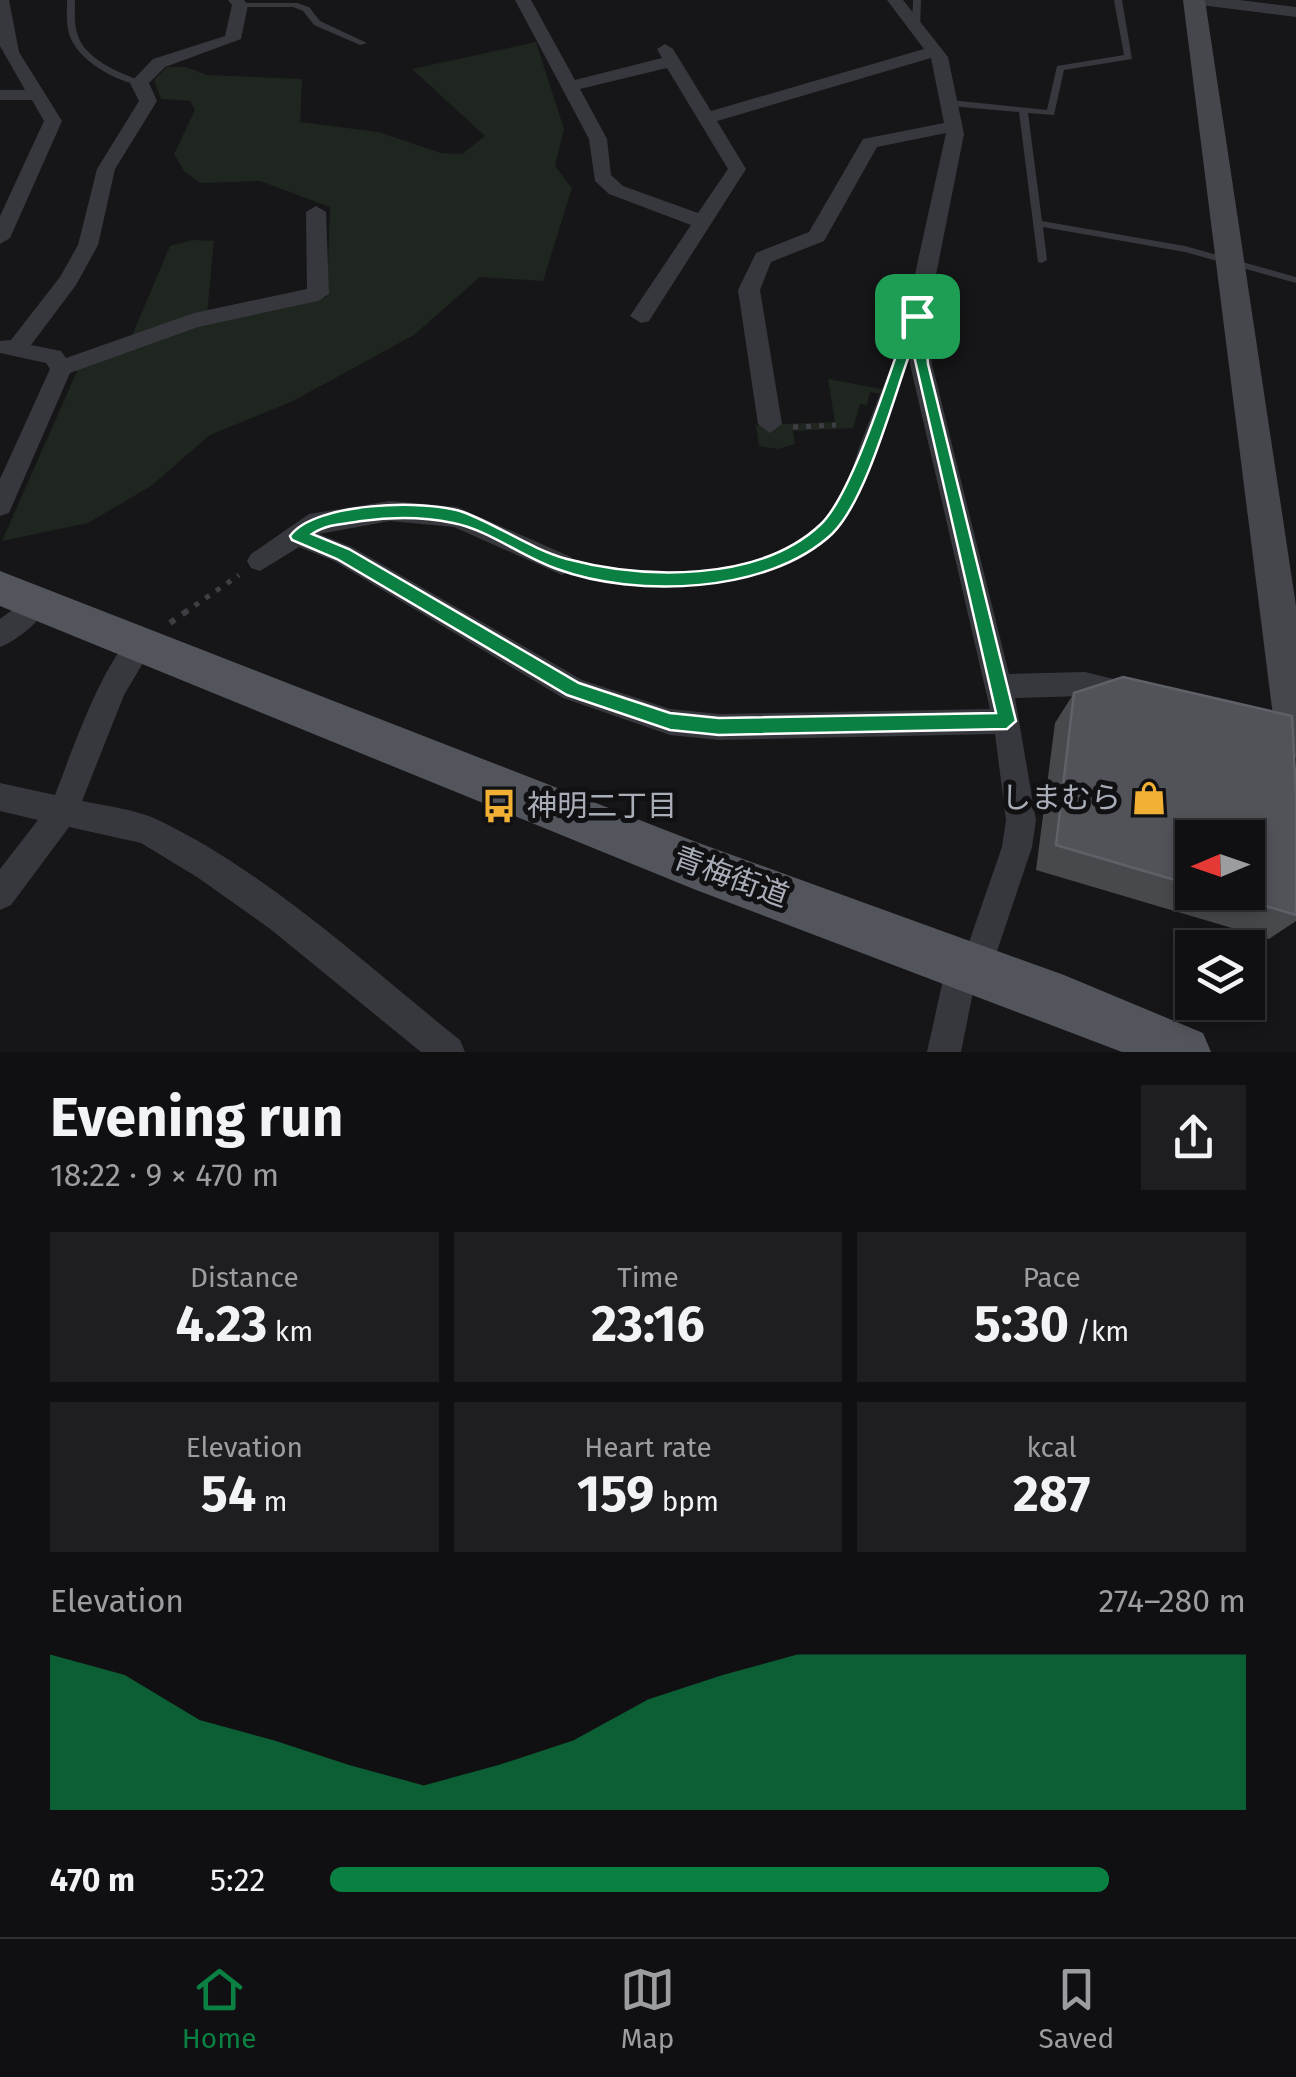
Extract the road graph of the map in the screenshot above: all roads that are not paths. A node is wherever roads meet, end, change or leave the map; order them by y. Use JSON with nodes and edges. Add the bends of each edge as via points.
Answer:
{"nodes":[{"id":1,"x":1,"y":0,"type":"edge"},
{"id":2,"x":71,"y":0,"type":"edge"},
{"id":3,"x":523,"y":0,"type":"edge"},
{"id":4,"x":894,"y":0,"type":"edge"},
{"id":5,"x":917,"y":0,"type":"edge"},
{"id":6,"x":1118,"y":0,"type":"edge"},
{"id":7,"x":1197,"y":0,"type":"edge"},
{"id":8,"x":238,"y":3,"type":"edge"},
{"id":9,"x":0,"y":12,"type":"edge"},
{"id":10,"x":1296,"y":12,"type":"edge"},
{"id":11,"x":916,"y":28,"type":"junction"},
{"id":12,"x":363,"y":43,"type":"dead end"},
{"id":13,"x":934,"y":52,"type":"junction"},
{"id":14,"x":139,"y":82,"type":"junction"},
{"id":15,"x":571,"y":86,"type":"junction"},
{"id":16,"x":0,"y":95,"type":"edge"},
{"id":17,"x":40,"y":95,"type":"junction"},
{"id":18,"x":1023,"y":111,"type":"junction"},
{"id":19,"x":952,"y":115,"type":"junction"},
{"id":20,"x":706,"y":118,"type":"junction"},
{"id":21,"x":316,"y":212,"type":"dead end"},
{"id":22,"x":700,"y":222,"type":"junction"},
{"id":23,"x":1037,"y":223,"type":"junction"},
{"id":24,"x":0,"y":238,"type":"edge"},
{"id":25,"x":1042,"y":260,"type":"dead end"},
{"id":26,"x":1229,"y":260,"type":"junction"},
{"id":27,"x":1296,"y":280,"type":"edge"},
{"id":28,"x":641,"y":316,"type":"dead end"},
{"id":29,"x":917,"y":316,"type":"junction"},
{"id":30,"x":8,"y":347,"type":"edge"},
{"id":31,"x":61,"y":368,"type":"junction"},
{"id":32,"x":770,"y":424,"type":"dead end"},
{"id":33,"x":0,"y":506,"type":"edge"},
{"id":34,"x":298,"y":536,"type":"junction"},
{"id":35,"x":260,"y":561,"type":"road end"},
{"id":36,"x":562,"y":564,"type":"joint"},
{"id":37,"x":19,"y":595,"type":"edge"},
{"id":38,"x":0,"y":635,"type":"edge"},
{"id":39,"x":142,"y":641,"type":"junction"},
{"id":40,"x":1291,"y":648,"type":"edge"},
{"id":41,"x":998,"y":686,"type":"junction"},
{"id":42,"x":1142,"y":697,"type":"edge"},
{"id":43,"x":1007,"y":721,"type":"junction"},
{"id":44,"x":1257,"y":723,"type":"edge"},
{"id":45,"x":1295,"y":732,"type":"edge"},
{"id":46,"x":1296,"y":740,"type":"edge"},
{"id":47,"x":0,"y":797,"type":"edge"},
{"id":48,"x":64,"y":809,"type":"junction"},
{"id":49,"x":0,"y":894,"type":"edge"},
{"id":50,"x":970,"y":965,"type":"junction"},
{"id":51,"x":448,"y":1052,"type":"edge"},
{"id":52,"x":944,"y":1052,"type":"edge"},
{"id":53,"x":1184,"y":1052,"type":"edge"}],
"edges":[{"from":1,"to":9,"type":"street"},
{"from":2,"to":14,"type":"lane","via":[[73,38],[124,79]]},
{"from":3,"to":15,"type":"street"},
{"from":4,"to":11,"type":"street"},
{"from":5,"to":11,"type":"lane"},
{"from":6,"to":18,"type":"lane","via":[[1129,57],[1060,68],[1051,113]]},
{"from":7,"to":10,"type":"street"},
{"from":7,"to":26,"type":"street"},
{"from":8,"to":12,"type":"lane","via":[[294,4]]},
{"from":8,"to":14,"type":"street","via":[[233,39],[159,64]]},
{"from":9,"to":17,"type":"street","via":[[10,58]]},
{"from":11,"to":13,"type":"street"},
{"from":13,"to":19,"type":"street"},
{"from":13,"to":20,"type":"street"},
{"from":14,"to":30,"type":"street","via":[[148,101],[106,169],[88,245],[69,280]]},
{"from":15,"to":20,"type":"street","via":[[669,55]]},
{"from":15,"to":22,"type":"street","via":[[598,140],[602,177],[616,190]]},
{"from":16,"to":17,"type":"street"},
{"from":17,"to":24,"type":"street","via":[[53,121]]},
{"from":18,"to":19,"type":"lane"},
{"from":18,"to":23,"type":"lane"},
{"from":19,"to":29,"type":"street"},
{"from":19,"to":32,"type":"street","via":[[870,144],[817,236],[763,258],[749,290]]},
{"from":20,"to":22,"type":"street","via":[[738,169]]},
{"from":21,"to":31,"type":"street","via":[[318,294],[194,320]]},
{"from":22,"to":28,"type":"street"},
{"from":23,"to":25,"type":"lane"},
{"from":23,"to":26,"type":"lane"},
{"from":26,"to":27,"type":"lane"},
{"from":26,"to":40,"type":"street"},
{"from":29,"to":36,"type":"lane","via":[[850,496],[826,529],[776,562],[704,578],[637,579]]},
{"from":29,"to":41,"type":"street","via":[[921,364]]},
{"from":30,"to":31,"type":"street","via":[[54,357]]},
{"from":31,"to":33,"type":"street"},
{"from":34,"to":35,"type":"street"},
{"from":34,"to":36,"type":"street","via":[[318,521],[390,511],[458,517]]},
{"from":34,"to":43,"type":"street","via":[[343,554],[573,689],[670,722],[719,727]]},
{"from":37,"to":38,"type":"street"},
{"from":37,"to":39,"type":"main road","name":"青梅街道"},
{"from":39,"to":48,"type":"street","via":[[112,689]]},
{"from":39,"to":50,"type":"main road","name":"青梅街道","via":[[700,867]]},
{"from":40,"to":45,"type":"street"},
{"from":41,"to":42,"type":"street","via":[[1085,684]]},
{"from":41,"to":43,"type":"street"},
{"from":43,"to":50,"type":"street","via":[[1021,820],[1017,847]]},
{"from":44,"to":45,"type":"street"},
{"from":45,"to":46,"type":"street"},
{"from":47,"to":48,"type":"street"},
{"from":48,"to":49,"type":"street"},
{"from":48,"to":51,"type":"street","via":[[147,830],[208,866]]},
{"from":50,"to":52,"type":"street"},
{"from":50,"to":53,"type":"main road","name":"青梅街道"}]}
